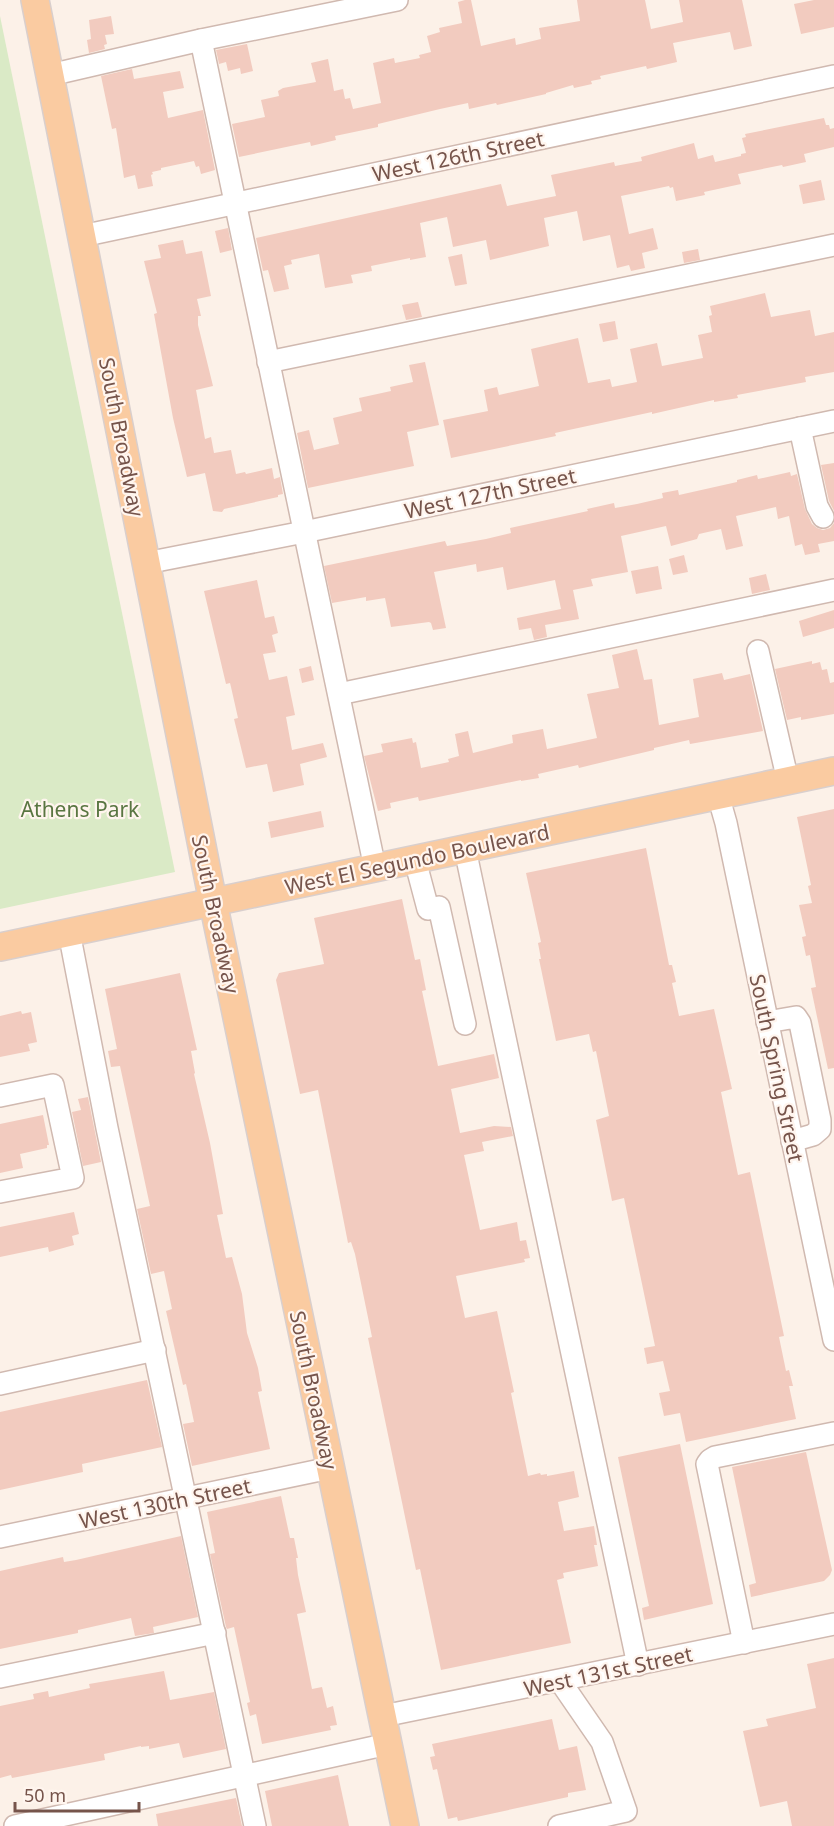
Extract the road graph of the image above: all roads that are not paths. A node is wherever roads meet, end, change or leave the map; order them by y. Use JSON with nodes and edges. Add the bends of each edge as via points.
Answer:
{"nodes":[{"id":1,"x":34,"y":0,"type":"edge"},
{"id":2,"x":397,"y":0,"type":"edge"},
{"id":3,"x":201,"y":40,"type":"junction"},
{"id":4,"x":50,"y":75,"type":"junction"},
{"id":5,"x":834,"y":76,"type":"edge"},
{"id":6,"x":235,"y":204,"type":"junction"},
{"id":7,"x":82,"y":236,"type":"junction"},
{"id":8,"x":834,"y":245,"type":"edge"},
{"id":9,"x":268,"y":362,"type":"junction"},
{"id":10,"x":834,"y":421,"type":"edge"},
{"id":11,"x":800,"y":428,"type":"junction"},
{"id":12,"x":823,"y":517,"type":"dead end"},
{"id":13,"x":304,"y":532,"type":"junction"},
{"id":14,"x":147,"y":563,"type":"junction"},
{"id":15,"x":834,"y":590,"type":"edge"},
{"id":16,"x":758,"y":651,"type":"dead end"},
{"id":17,"x":339,"y":694,"type":"junction"},
{"id":18,"x":834,"y":771,"type":"edge"},
{"id":19,"x":788,"y":781,"type":"junction"},
{"id":20,"x":718,"y":795,"type":"junction"},
{"id":21,"x":465,"y":849,"type":"junction"},
{"id":22,"x":415,"y":860,"type":"junction"},
{"id":23,"x":375,"y":868,"type":"junction"},
{"id":24,"x":213,"y":902,"type":"junction"},
{"id":25,"x":69,"y":932,"type":"junction"},
{"id":26,"x":0,"y":947,"type":"edge"},
{"id":27,"x":767,"y":1022,"type":"junction"},
{"id":28,"x":465,"y":1024,"type":"dead end"},
{"id":29,"x":806,"y":1050,"type":"junction"},
{"id":30,"x":775,"y":1056,"type":"junction"},
{"id":31,"x":0,"y":1096,"type":"edge"},
{"id":32,"x":816,"y":1098,"type":"junction"},
{"id":33,"x":785,"y":1104,"type":"junction"},
{"id":34,"x":792,"y":1141,"type":"junction"},
{"id":35,"x":0,"y":1192,"type":"edge"},
{"id":36,"x":834,"y":1340,"type":"edge"},
{"id":37,"x":155,"y":1350,"type":"junction"},
{"id":38,"x":0,"y":1384,"type":"edge"},
{"id":39,"x":834,"y":1433,"type":"edge"},
{"id":40,"x":330,"y":1468,"type":"junction"},
{"id":41,"x":187,"y":1498,"type":"junction"},
{"id":42,"x":0,"y":1537,"type":"edge"},
{"id":43,"x":834,"y":1624,"type":"edge"},
{"id":44,"x":215,"y":1633,"type":"junction"},
{"id":45,"x":744,"y":1643,"type":"junction"},
{"id":46,"x":638,"y":1665,"type":"junction"},
{"id":47,"x":0,"y":1677,"type":"edge"},
{"id":48,"x":560,"y":1681,"type":"junction"},
{"id":49,"x":383,"y":1716,"type":"junction"},
{"id":50,"x":388,"y":1744,"type":"junction"},
{"id":51,"x":245,"y":1775,"type":"junction"},
{"id":52,"x":15,"y":1826,"type":"edge"},
{"id":53,"x":255,"y":1826,"type":"edge"},
{"id":54,"x":405,"y":1826,"type":"edge"},
{"id":55,"x":559,"y":1826,"type":"edge"}],
"edges":[{"from":1,"to":4,"type":"main road","name":"South Broadway"},
{"from":2,"to":3,"type":"street"},
{"from":3,"to":4,"type":"street"},
{"from":3,"to":6,"type":"street"},
{"from":4,"to":7,"type":"main road","name":"South Broadway"},
{"from":5,"to":6,"type":"street","name":"West 126th Street"},
{"from":6,"to":7,"type":"street","name":"West 126th Street"},
{"from":6,"to":9,"type":"street"},
{"from":7,"to":14,"type":"main road","name":"South Broadway"},
{"from":8,"to":9,"type":"street"},
{"from":9,"to":13,"type":"street"},
{"from":10,"to":11,"type":"street","name":"West 127th Street"},
{"from":11,"to":12,"type":"street","via":[[817,506]]},
{"from":11,"to":13,"type":"street","name":"West 127th Street"},
{"from":13,"to":14,"type":"street","name":"West 127th Street"},
{"from":13,"to":17,"type":"street"},
{"from":14,"to":24,"type":"main road","name":"South Broadway"},
{"from":15,"to":17,"type":"street"},
{"from":16,"to":19,"type":"street"},
{"from":17,"to":23,"type":"street"},
{"from":18,"to":19,"type":"main road","name":"West El Segundo Boulevard"},
{"from":19,"to":20,"type":"main road","name":"West El Segundo Boulevard"},
{"from":20,"to":21,"type":"main road","name":"West El Segundo Boulevard"},
{"from":20,"to":27,"type":"street","name":"South Spring Street"},
{"from":21,"to":22,"type":"main road","name":"West El Segundo Boulevard"},
{"from":21,"to":46,"type":"street"},
{"from":22,"to":23,"type":"main road","name":"West El Segundo Boulevard"},
{"from":22,"to":28,"type":"street","via":[[428,909],[439,907]]},
{"from":23,"to":24,"type":"main road","name":"West El Segundo Boulevard"},
{"from":24,"to":25,"type":"main road","name":"West El Segundo Boulevard"},
{"from":24,"to":40,"type":"main road","name":"South Broadway"},
{"from":25,"to":26,"type":"main road","name":"West El Segundo Boulevard"},
{"from":25,"to":37,"type":"street"},
{"from":27,"to":29,"type":"street","via":[[796,1017]]},
{"from":27,"to":30,"type":"street","name":"South Spring Street"},
{"from":29,"to":30,"type":"street"},
{"from":29,"to":32,"type":"street"},
{"from":30,"to":33,"type":"street","name":"South Spring Street"},
{"from":31,"to":35,"type":"street","via":[[53,1085],[73,1178]]},
{"from":32,"to":33,"type":"street"},
{"from":32,"to":34,"type":"street","via":[[820,1129]]},
{"from":33,"to":34,"type":"street","name":"South Spring Street"},
{"from":34,"to":36,"type":"street","name":"South Spring Street"},
{"from":37,"to":38,"type":"street"},
{"from":37,"to":41,"type":"street"},
{"from":39,"to":45,"type":"street","via":[[715,1457],[707,1464]]},
{"from":40,"to":41,"type":"street","name":"West 130th Street"},
{"from":40,"to":49,"type":"main road","name":"South Broadway"},
{"from":41,"to":42,"type":"street","name":"West 130th Street"},
{"from":41,"to":44,"type":"street"},
{"from":43,"to":45,"type":"street","name":"West 131st Street"},
{"from":44,"to":47,"type":"street"},
{"from":44,"to":51,"type":"street"},
{"from":45,"to":46,"type":"street","name":"West 131st Street"},
{"from":46,"to":48,"type":"street","name":"West 131st Street"},
{"from":48,"to":49,"type":"street","name":"West 131st Street"},
{"from":48,"to":55,"type":"street","via":[[602,1742],[626,1811]]},
{"from":49,"to":50,"type":"main road","name":"South Broadway"},
{"from":50,"to":51,"type":"street"},
{"from":50,"to":54,"type":"main road","name":"South Broadway"},
{"from":51,"to":52,"type":"street"},
{"from":51,"to":53,"type":"street"}]}
